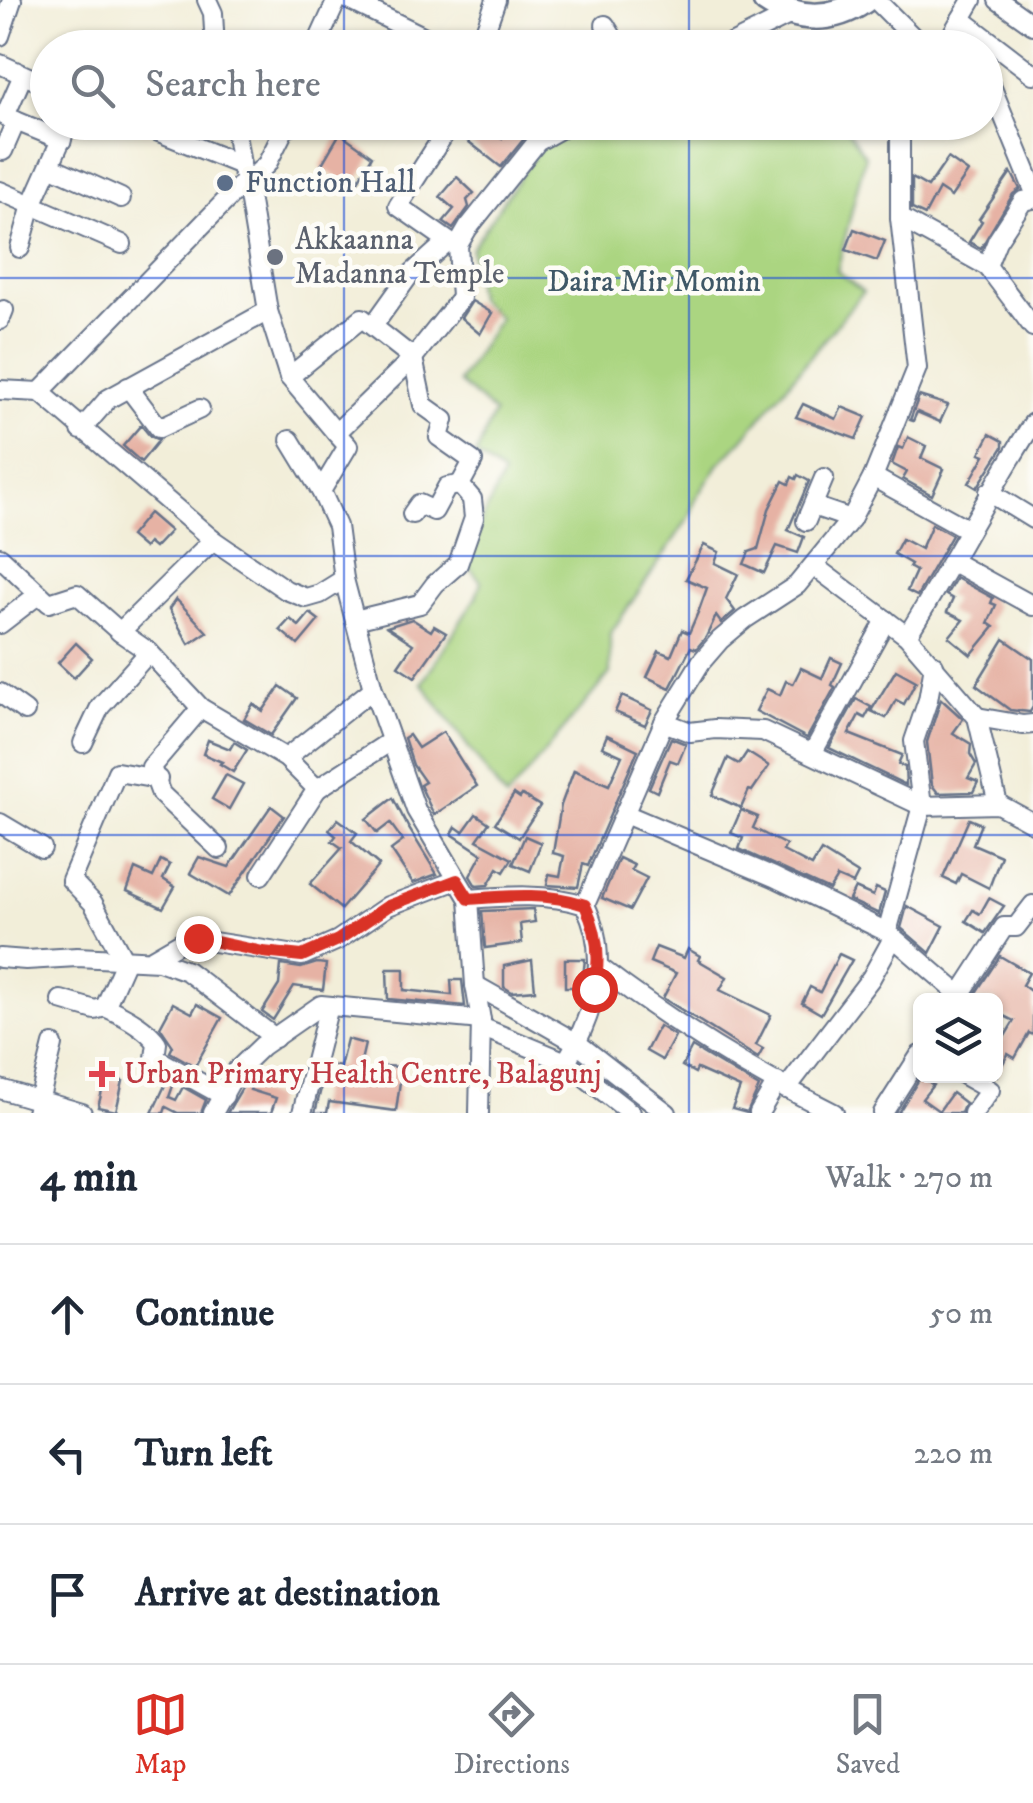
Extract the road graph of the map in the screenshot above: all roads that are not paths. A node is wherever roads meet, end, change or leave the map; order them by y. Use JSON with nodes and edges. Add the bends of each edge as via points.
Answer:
{"nodes":[{"id":1,"x":12,"y":0,"type":"edge"},
{"id":2,"x":207,"y":0,"type":"edge"},
{"id":3,"x":336,"y":0,"type":"edge"},
{"id":4,"x":348,"y":0,"type":"edge"},
{"id":5,"x":496,"y":0,"type":"edge"},
{"id":6,"x":766,"y":0,"type":"edge"},
{"id":7,"x":864,"y":0,"type":"edge"},
{"id":8,"x":876,"y":0,"type":"edge"},
{"id":9,"x":972,"y":0,"type":"edge"},
{"id":10,"x":998,"y":0,"type":"edge"},
{"id":11,"x":379,"y":7,"type":"edge"},
{"id":12,"x":791,"y":14,"type":"junction"},
{"id":13,"x":961,"y":20,"type":"junction"},
{"id":14,"x":605,"y":25,"type":"dead end"},
{"id":15,"x":1033,"y":25,"type":"edge"},
{"id":16,"x":214,"y":30,"type":"edge"},
{"id":17,"x":323,"y":30,"type":"edge"},
{"id":18,"x":416,"y":30,"type":"edge"},
{"id":19,"x":485,"y":30,"type":"edge"},
{"id":20,"x":608,"y":30,"type":"edge"},
{"id":21,"x":759,"y":30,"type":"edge"},
{"id":22,"x":906,"y":30,"type":"edge"},
{"id":23,"x":955,"y":30,"type":"edge"},
{"id":24,"x":974,"y":30,"type":"edge"},
{"id":25,"x":0,"y":36,"type":"edge"},
{"id":26,"x":1003,"y":52,"type":"edge"},
{"id":27,"x":0,"y":64,"type":"edge"},
{"id":28,"x":1033,"y":74,"type":"edge"},
{"id":29,"x":22,"y":75,"type":"junction"},
{"id":30,"x":30,"y":78,"type":"edge"},
{"id":31,"x":1003,"y":115,"type":"edge"},
{"id":32,"x":7,"y":117,"type":"edge"},
{"id":33,"x":62,"y":140,"type":"edge"},
{"id":34,"x":169,"y":140,"type":"edge"},
{"id":35,"x":237,"y":140,"type":"edge"},
{"id":36,"x":279,"y":140,"type":"edge"},
{"id":37,"x":440,"y":140,"type":"edge"},
{"id":38,"x":540,"y":140,"type":"edge"},
{"id":39,"x":900,"y":140,"type":"edge"},
{"id":40,"x":3,"y":151,"type":"dead end"},
{"id":41,"x":50,"y":166,"type":"junction"},
{"id":42,"x":245,"y":179,"type":"junction"},
{"id":43,"x":1033,"y":188,"type":"edge"},
{"id":44,"x":0,"y":191,"type":"edge"},
{"id":45,"x":121,"y":198,"type":"dead end"},
{"id":46,"x":1033,"y":199,"type":"edge"},
{"id":47,"x":32,"y":206,"type":"junction"},
{"id":48,"x":900,"y":218,"type":"junction"},
{"id":49,"x":453,"y":243,"type":"junction"},
{"id":50,"x":122,"y":244,"type":"dead end"},
{"id":51,"x":20,"y":248,"type":"dead end"},
{"id":52,"x":987,"y":266,"type":"junction"},
{"id":53,"x":268,"y":311,"type":"junction"},
{"id":54,"x":373,"y":326,"type":"junction"},
{"id":55,"x":1033,"y":328,"type":"edge"},
{"id":56,"x":414,"y":358,"type":"junction"},
{"id":57,"x":289,"y":378,"type":"junction"},
{"id":58,"x":128,"y":387,"type":"junction"},
{"id":59,"x":0,"y":390,"type":"edge"},
{"id":60,"x":40,"y":392,"type":"junction"},
{"id":61,"x":200,"y":409,"type":"dead end"},
{"id":62,"x":1033,"y":422,"type":"edge"},
{"id":63,"x":81,"y":430,"type":"junction"},
{"id":64,"x":336,"y":433,"type":"junction"},
{"id":65,"x":290,"y":440,"type":"dead end"},
{"id":66,"x":873,"y":477,"type":"junction"},
{"id":67,"x":824,"y":478,"type":"dead end"},
{"id":68,"x":460,"y":484,"type":"junction"},
{"id":69,"x":320,"y":491,"type":"junction"},
{"id":70,"x":989,"y":492,"type":"junction"},
{"id":71,"x":412,"y":514,"type":"dead end"},
{"id":72,"x":851,"y":519,"type":"junction"},
{"id":73,"x":1033,"y":519,"type":"edge"},
{"id":74,"x":967,"y":529,"type":"junction"},
{"id":75,"x":213,"y":540,"type":"junction"},
{"id":76,"x":0,"y":557,"type":"edge"},
{"id":77,"x":954,"y":562,"type":"junction"},
{"id":78,"x":814,"y":566,"type":"junction"},
{"id":79,"x":344,"y":579,"type":"junction"},
{"id":80,"x":40,"y":594,"type":"junction"},
{"id":81,"x":1033,"y":606,"type":"edge"},
{"id":82,"x":355,"y":620,"type":"junction"},
{"id":83,"x":886,"y":620,"type":"junction"},
{"id":84,"x":0,"y":624,"type":"edge"},
{"id":85,"x":120,"y":632,"type":"junction"},
{"id":86,"x":907,"y":636,"type":"junction"},
{"id":87,"x":150,"y":652,"type":"junction"},
{"id":88,"x":934,"y":665,"type":"junction"},
{"id":89,"x":373,"y":689,"type":"junction"},
{"id":90,"x":0,"y":693,"type":"edge"},
{"id":91,"x":201,"y":708,"type":"junction"},
{"id":92,"x":25,"y":711,"type":"dead end"},
{"id":93,"x":977,"y":718,"type":"junction"},
{"id":94,"x":664,"y":722,"type":"junction"},
{"id":95,"x":1033,"y":724,"type":"edge"},
{"id":96,"x":392,"y":741,"type":"junction"},
{"id":97,"x":83,"y":743,"type":"dead end"},
{"id":98,"x":813,"y":752,"type":"junction"},
{"id":99,"x":286,"y":758,"type":"junction"},
{"id":100,"x":158,"y":779,"type":"junction"},
{"id":101,"x":317,"y":790,"type":"junction"},
{"id":102,"x":998,"y":804,"type":"junction"},
{"id":103,"x":922,"y":806,"type":"junction"},
{"id":104,"x":624,"y":814,"type":"junction"},
{"id":105,"x":1033,"y":823,"type":"edge"},
{"id":106,"x":0,"y":824,"type":"edge"},
{"id":107,"x":42,"y":848,"type":"dead end"},
{"id":108,"x":219,"y":849,"type":"dead end"},
{"id":109,"x":261,"y":875,"type":"dead end"},
{"id":110,"x":457,"y":880,"type":"junction"},
{"id":111,"x":469,"y":899,"type":"junction"},
{"id":112,"x":585,"y":905,"type":"junction"},
{"id":113,"x":1033,"y":905,"type":"edge"},
{"id":114,"x":890,"y":935,"type":"junction"},
{"id":115,"x":0,"y":958,"type":"edge"},
{"id":116,"x":150,"y":960,"type":"junction"},
{"id":117,"x":125,"y":962,"type":"junction"},
{"id":118,"x":600,"y":967,"type":"junction"},
{"id":119,"x":474,"y":984,"type":"junction"},
{"id":120,"x":953,"y":993,"type":"edge"},
{"id":121,"x":961,"y":993,"type":"edge"},
{"id":122,"x":61,"y":1000,"type":"dead end"},
{"id":123,"x":329,"y":1006,"type":"junction"},
{"id":124,"x":105,"y":1007,"type":"junction"},
{"id":125,"x":481,"y":1024,"type":"junction"},
{"id":126,"x":274,"y":1038,"type":"junction"},
{"id":127,"x":578,"y":1043,"type":"junction"},
{"id":128,"x":53,"y":1045,"type":"dead end"},
{"id":129,"x":566,"y":1062,"type":"junction"},
{"id":130,"x":913,"y":1066,"type":"edge"},
{"id":131,"x":978,"y":1083,"type":"edge"},
{"id":132,"x":781,"y":1086,"type":"junction"},
{"id":133,"x":0,"y":1089,"type":"edge"},
{"id":134,"x":224,"y":1096,"type":"junction"},
{"id":135,"x":38,"y":1107,"type":"edge"},
{"id":136,"x":82,"y":1113,"type":"edge"},
{"id":137,"x":213,"y":1113,"type":"edge"},
{"id":138,"x":302,"y":1113,"type":"edge"},
{"id":139,"x":479,"y":1113,"type":"edge"},
{"id":140,"x":631,"y":1113,"type":"edge"},
{"id":141,"x":667,"y":1113,"type":"edge"},
{"id":142,"x":760,"y":1113,"type":"edge"},
{"id":143,"x":834,"y":1113,"type":"edge"},
{"id":144,"x":883,"y":1113,"type":"edge"},
{"id":145,"x":973,"y":1113,"type":"edge"}],
"edges":[{"from":1,"to":25,"type":"street"},
{"from":2,"to":16,"type":"street"},
{"from":3,"to":17,"type":"street"},
{"from":4,"to":11,"type":"street"},
{"from":5,"to":19,"type":"street"},
{"from":6,"to":12,"type":"highway"},
{"from":7,"to":12,"type":"highway","via":[[829,15]]},
{"from":8,"to":22,"type":"street"},
{"from":9,"to":13,"type":"street"},
{"from":10,"to":15,"type":"street"},
{"from":11,"to":18,"type":"street"},
{"from":12,"to":21,"type":"street"},
{"from":13,"to":23,"type":"street"},
{"from":13,"to":24,"type":"street"},
{"from":14,"to":20,"type":"street"},
{"from":26,"to":28,"type":"street"},
{"from":27,"to":29,"type":"street"},
{"from":29,"to":30,"type":"street"},
{"from":29,"to":32,"type":"street"},
{"from":31,"to":43,"type":"street"},
{"from":32,"to":40,"type":"street"},
{"from":33,"to":41,"type":"street"},
{"from":34,"to":42,"type":"street"},
{"from":35,"to":42,"type":"street"},
{"from":36,"to":42,"type":"street","via":[[267,164]]},
{"from":37,"to":49,"type":"street","via":[[398,206]]},
{"from":38,"to":49,"type":"street"},
{"from":39,"to":48,"type":"street"},
{"from":41,"to":45,"type":"street"},
{"from":41,"to":47,"type":"street"},
{"from":42,"to":53,"type":"street"},
{"from":42,"to":60,"type":"street"},
{"from":44,"to":47,"type":"street"},
{"from":46,"to":52,"type":"street","via":[[1023,201]]},
{"from":47,"to":50,"type":"street"},
{"from":47,"to":51,"type":"street"},
{"from":48,"to":52,"type":"street"},
{"from":48,"to":66,"type":"street","via":[[917,368]]},
{"from":49,"to":54,"type":"street","via":[[408,277]]},
{"from":49,"to":56,"type":"street","via":[[461,298]]},
{"from":52,"to":55,"type":"street"},
{"from":53,"to":57,"type":"street"},
{"from":53,"to":58,"type":"street"},
{"from":54,"to":56,"type":"street"},
{"from":54,"to":57,"type":"street","via":[[362,318]]},
{"from":56,"to":64,"type":"street"},
{"from":56,"to":68,"type":"street","via":[[424,404],[444,420],[439,437],[473,461]]},
{"from":57,"to":64,"type":"street"},
{"from":58,"to":61,"type":"street","via":[[159,428]]},
{"from":58,"to":63,"type":"street"},
{"from":59,"to":60,"type":"street"},
{"from":60,"to":63,"type":"street"},
{"from":62,"to":70,"type":"street"},
{"from":63,"to":75,"type":"street"},
{"from":64,"to":69,"type":"street","via":[[348,446]]},
{"from":65,"to":69,"type":"street"},
{"from":66,"to":72,"type":"street"},
{"from":66,"to":74,"type":"street"},
{"from":67,"to":72,"type":"street","via":[[809,514]]},
{"from":68,"to":71,"type":"street","via":[[447,487],[434,510],[418,504]]},
{"from":68,"to":82,"type":"street","via":[[472,499],[474,518],[458,564],[420,604]]},
{"from":69,"to":79,"type":"street","via":[[336,526]]},
{"from":70,"to":73,"type":"street"},
{"from":70,"to":74,"type":"street"},
{"from":72,"to":78,"type":"street"},
{"from":74,"to":77,"type":"street"},
{"from":75,"to":79,"type":"street","via":[[306,598]]},
{"from":75,"to":85,"type":"street"},
{"from":76,"to":80,"type":"street"},
{"from":77,"to":81,"type":"street"},
{"from":77,"to":86,"type":"street"},
{"from":78,"to":83,"type":"street"},
{"from":78,"to":94,"type":"street","via":[[720,640]]},
{"from":79,"to":82,"type":"street"},
{"from":80,"to":84,"type":"street"},
{"from":80,"to":85,"type":"street","via":[[49,604],[77,594]]},
{"from":82,"to":89,"type":"street"},
{"from":83,"to":86,"type":"street"},
{"from":83,"to":98,"type":"street"},
{"from":85,"to":87,"type":"street"},
{"from":86,"to":88,"type":"street"},
{"from":87,"to":91,"type":"street"},
{"from":87,"to":97,"type":"street","via":[[100,707]]},
{"from":88,"to":93,"type":"street"},
{"from":88,"to":103,"type":"street","via":[[914,741]]},
{"from":89,"to":96,"type":"street"},
{"from":89,"to":99,"type":"street"},
{"from":90,"to":92,"type":"street"},
{"from":91,"to":99,"type":"street"},
{"from":91,"to":100,"type":"street","via":[[152,766]]},
{"from":93,"to":95,"type":"street"},
{"from":93,"to":102,"type":"street"},
{"from":94,"to":98,"type":"street","via":[[690,732],[763,731]]},
{"from":94,"to":104,"type":"street"},
{"from":96,"to":101,"type":"street"},
{"from":96,"to":110,"type":"street","via":[[416,810]]},
{"from":98,"to":103,"type":"street"},
{"from":99,"to":101,"type":"street"},
{"from":100,"to":108,"type":"street","via":[[161,794]]},
{"from":100,"to":117,"type":"street","via":[[117,772],[70,880],[92,902]]},
{"from":101,"to":109,"type":"street"},
{"from":102,"to":103,"type":"street"},
{"from":102,"to":105,"type":"street"},
{"from":103,"to":114,"type":"street"},
{"from":104,"to":112,"type":"street"},
{"from":104,"to":114,"type":"street"},
{"from":106,"to":107,"type":"street"},
{"from":110,"to":111,"type":"street"},
{"from":110,"to":116,"type":"street","via":[[388,906],[302,956],[188,938]]},
{"from":111,"to":112,"type":"street","via":[[530,896]]},
{"from":111,"to":119,"type":"street"},
{"from":112,"to":118,"type":"street"},
{"from":113,"to":121,"type":"street","via":[[1016,927],[1004,926]]},
{"from":114,"to":120,"type":"street"},
{"from":114,"to":132,"type":"street","via":[[871,978]]},
{"from":115,"to":117,"type":"street"},
{"from":116,"to":117,"type":"street"},
{"from":116,"to":126,"type":"street","via":[[187,971]]},
{"from":117,"to":124,"type":"street"},
{"from":118,"to":127,"type":"street"},
{"from":118,"to":132,"type":"street","via":[[652,1008]]},
{"from":119,"to":125,"type":"street"},
{"from":119,"to":127,"type":"street"},
{"from":122,"to":124,"type":"street"},
{"from":123,"to":125,"type":"street"},
{"from":123,"to":126,"type":"street"},
{"from":123,"to":138,"type":"street"},
{"from":124,"to":134,"type":"street","via":[[152,1036],[158,1060]]},
{"from":125,"to":129,"type":"street"},
{"from":125,"to":139,"type":"street"},
{"from":126,"to":134,"type":"street","via":[[237,1070]]},
{"from":127,"to":129,"type":"street"},
{"from":127,"to":141,"type":"street"},
{"from":128,"to":135,"type":"street"},
{"from":129,"to":140,"type":"street"},
{"from":130,"to":144,"type":"street"},
{"from":131,"to":145,"type":"street","via":[[990,1090]]},
{"from":132,"to":142,"type":"street"},
{"from":132,"to":143,"type":"street"},
{"from":133,"to":135,"type":"street"},
{"from":134,"to":137,"type":"street"},
{"from":135,"to":136,"type":"street"}]}
